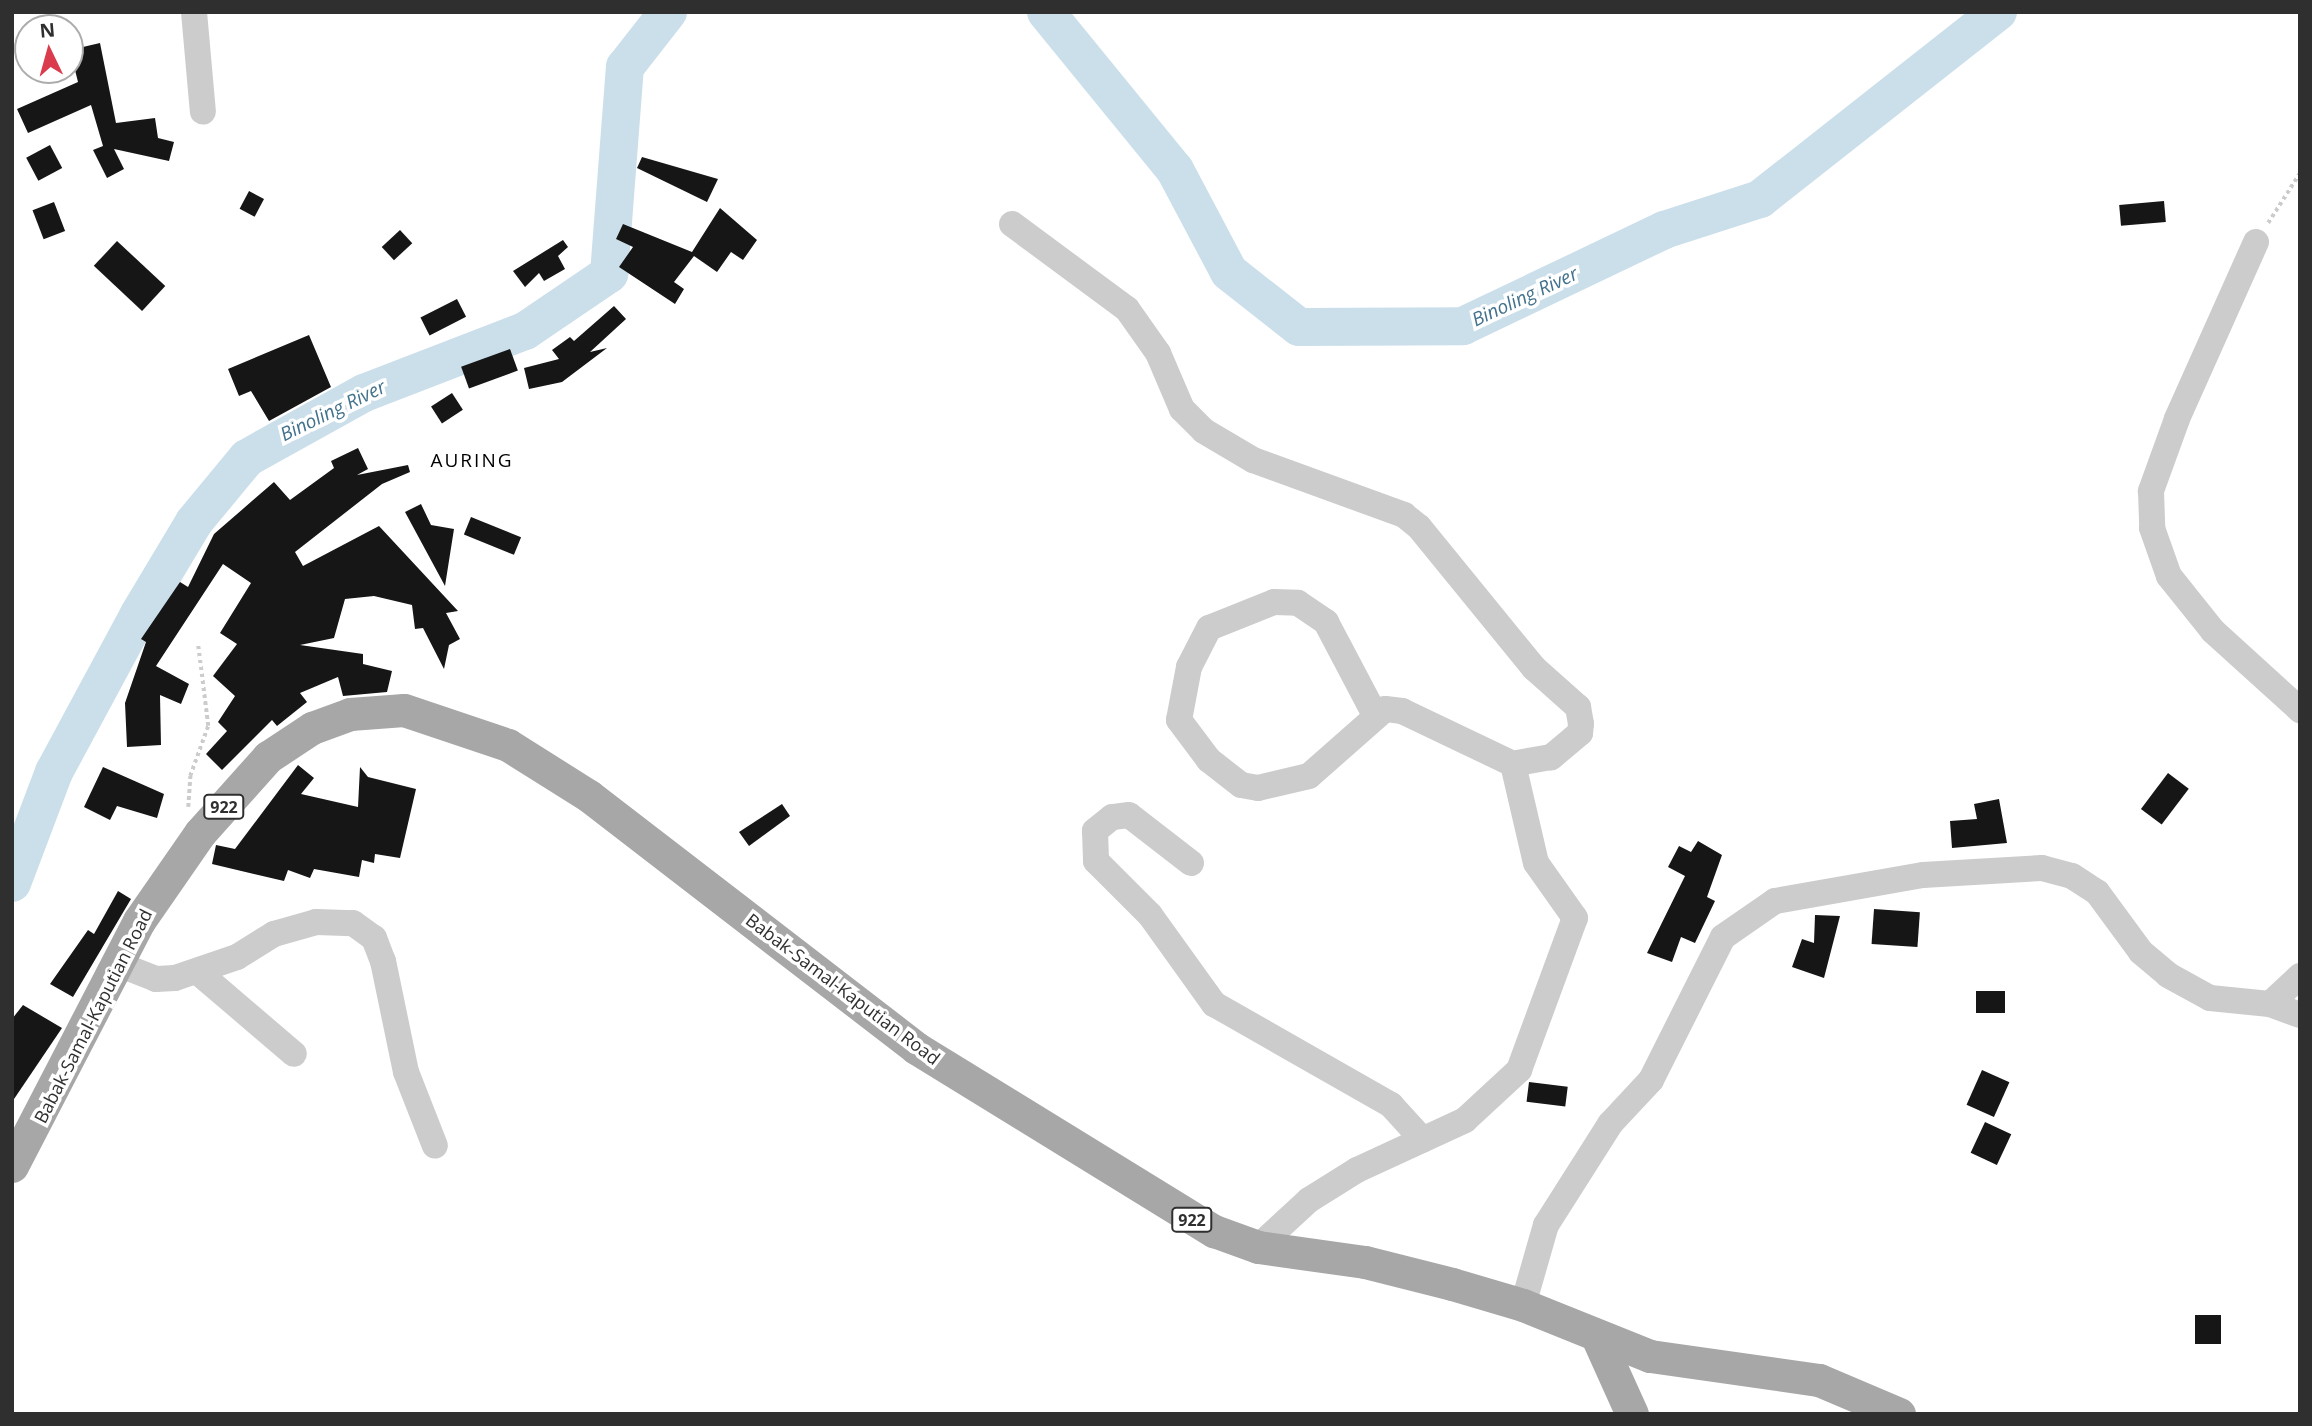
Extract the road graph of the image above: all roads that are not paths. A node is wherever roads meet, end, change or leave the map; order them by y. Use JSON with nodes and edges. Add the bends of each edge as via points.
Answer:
{"nodes":[{"id":1,"x":194,"y":12,"type":"edge"},
{"id":2,"x":203,"y":112,"type":"dead end"},
{"id":3,"x":1012,"y":224,"type":"dead end"},
{"id":4,"x":2256,"y":242,"type":"road end"},
{"id":5,"x":2300,"y":710,"type":"edge"},
{"id":6,"x":1374,"y":713,"type":"junction"},
{"id":7,"x":1513,"y":764,"type":"junction"},
{"id":8,"x":1191,"y":863,"type":"dead end"},
{"id":9,"x":118,"y":964,"type":"junction"},
{"id":10,"x":198,"y":972,"type":"junction"},
{"id":11,"x":2300,"y":976,"type":"edge"},
{"id":12,"x":2270,"y":1004,"type":"junction"},
{"id":13,"x":2300,"y":1015,"type":"edge"},
{"id":14,"x":294,"y":1055,"type":"dead end"},
{"id":15,"x":1423,"y":1140,"type":"junction"},
{"id":16,"x":435,"y":1146,"type":"dead end"},
{"id":17,"x":12,"y":1166,"type":"edge"},
{"id":18,"x":1258,"y":1247,"type":"junction"},
{"id":19,"x":1523,"y":1305,"type":"junction"},
{"id":20,"x":1599,"y":1341,"type":"junction"},
{"id":21,"x":1632,"y":1414,"type":"edge"},
{"id":22,"x":1899,"y":1414,"type":"edge"}],
"edges":[{"from":1,"to":2,"type":"street"},
{"from":3,"to":7,"type":"street","via":[[1127,309],[1158,353],[1182,409],[1204,431],[1253,460],[1404,515],[1427,535],[1534,668],[1578,707],[1580,733],[1566,748],[1542,761]]},
{"from":4,"to":5,"type":"street","via":[[2177,419],[2151,491],[2152,528],[2169,576],[2186,598]]},
{"from":6,"to":6,"type":"street","via":[[1347,747],[1309,776],[1258,788],[1241,785],[1209,760],[1179,720],[1189,667],[1209,628],[1274,601],[1298,603],[1326,622]]},
{"from":6,"to":7,"type":"street","via":[[1402,711]]},
{"from":7,"to":15,"type":"street","via":[[1536,863],[1575,918],[1519,1070],[1493,1100]]},
{"from":8,"to":15,"type":"street","via":[[1129,815],[1112,817],[1095,831],[1096,861],[1150,915],[1214,1004],[1391,1105]]},
{"from":9,"to":10,"type":"street","via":[[156,979]]},
{"from":9,"to":17,"type":"main road","name":"Babak-Samal-Kaputian Road","number":"922"},
{"from":9,"to":18,"type":"main road","name":"Babak-Samal-Kaputian Road","number":"922","via":[[139,921],[200,833],[268,757],[313,728],[350,714],[404,710],[496,740],[600,804],[916,1048],[1164,1205]]},
{"from":10,"to":14,"type":"street"},
{"from":10,"to":16,"type":"street","via":[[274,933],[316,922],[353,923],[374,939],[406,1072]]},
{"from":11,"to":12,"type":"street"},
{"from":12,"to":13,"type":"street"},
{"from":12,"to":19,"type":"street","via":[[2210,998],[2168,975],[2141,952],[2097,892],[2072,876],[2042,869],[1923,875],[1775,901],[1723,937],[1651,1080],[1610,1125],[1546,1225]]},
{"from":15,"to":18,"type":"street","via":[[1338,1182]]},
{"from":18,"to":19,"type":"main road","name":"Babak-Samal-Kaputian Road","number":"922","via":[[1365,1262]]},
{"from":19,"to":20,"type":"main road","name":"Babak-Samal-Kaputian Road","number":"922"},
{"from":20,"to":21,"type":"main road"},
{"from":20,"to":22,"type":"main road","name":"Babak-Samal-Kaputian Road","number":"922","via":[[1650,1356],[1819,1380]]}]}
